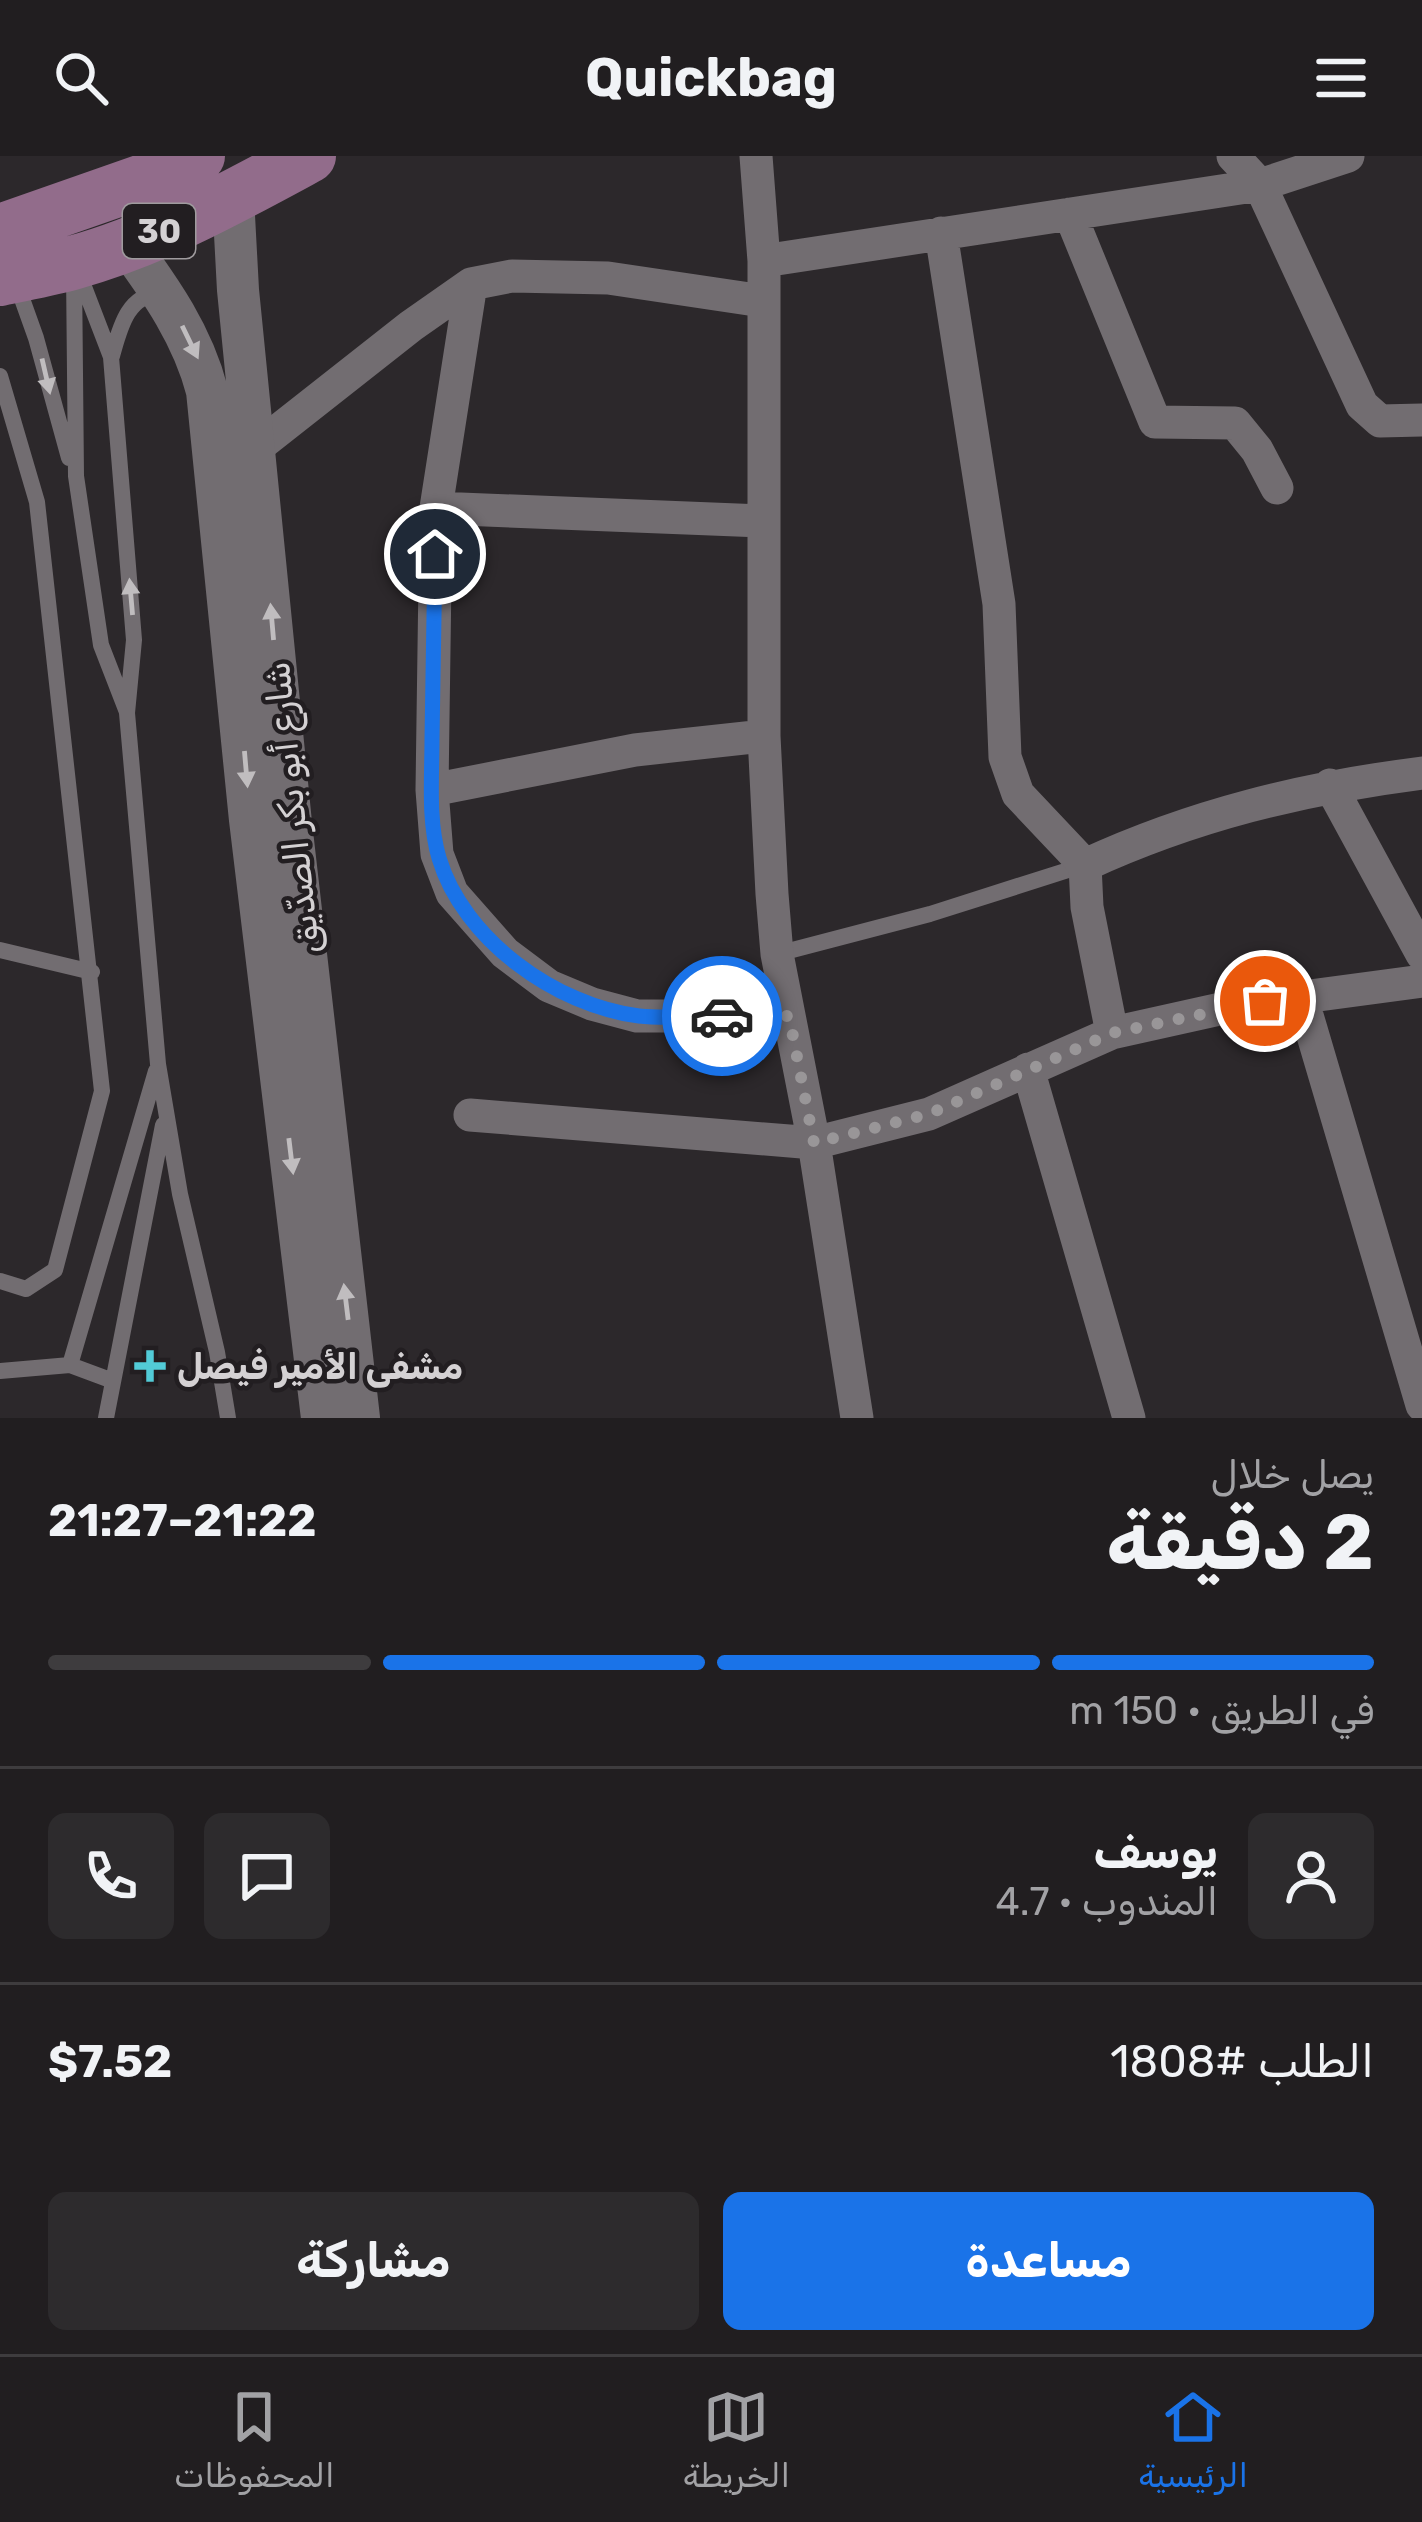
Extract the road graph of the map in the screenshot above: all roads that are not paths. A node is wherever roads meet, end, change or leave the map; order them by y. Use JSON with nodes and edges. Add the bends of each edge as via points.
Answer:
{"nodes":[{"id":1,"x":198,"y":156,"type":"edge"},
{"id":2,"x":309,"y":156,"type":"edge"},
{"id":3,"x":756,"y":156,"type":"edge"},
{"id":4,"x":1233,"y":156,"type":"edge"},
{"id":5,"x":1348,"y":156,"type":"edge"},
{"id":6,"x":1260,"y":185,"type":"junction"},
{"id":7,"x":233,"y":197,"type":"junction"},
{"id":8,"x":1070,"y":214,"type":"junction"},
{"id":9,"x":941,"y":233,"type":"junction"},
{"id":10,"x":66,"y":238,"type":"junction"},
{"id":11,"x":127,"y":244,"type":"junction"},
{"id":12,"x":764,"y":261,"type":"junction"},
{"id":13,"x":5,"y":262,"type":"edge"},
{"id":14,"x":471,"y":284,"type":"junction"},
{"id":15,"x":161,"y":293,"type":"junction"},
{"id":16,"x":762,"y":301,"type":"junction"},
{"id":17,"x":111,"y":357,"type":"junction"},
{"id":18,"x":0,"y":376,"type":"edge"},
{"id":19,"x":1422,"y":420,"type":"edge"},
{"id":20,"x":256,"y":448,"type":"junction"},
{"id":21,"x":76,"y":476,"type":"junction"},
{"id":22,"x":1276,"y":488,"type":"dead end"},
{"id":23,"x":436,"y":508,"type":"junction"},
{"id":24,"x":762,"y":521,"type":"junction"},
{"id":25,"x":127,"y":713,"type":"junction"},
{"id":26,"x":764,"y":736,"type":"junction"},
{"id":27,"x":1422,"y":773,"type":"edge"},
{"id":28,"x":1330,"y":785,"type":"junction"},
{"id":29,"x":432,"y":790,"type":"junction"},
{"id":30,"x":1084,"y":865,"type":"junction"},
{"id":31,"x":0,"y":950,"type":"edge"},
{"id":32,"x":777,"y":954,"type":"junction"},
{"id":33,"x":1422,"y":954,"type":"edge"},
{"id":34,"x":92,"y":972,"type":"junction"},
{"id":35,"x":1422,"y":981,"type":"edge"},
{"id":36,"x":1301,"y":995,"type":"junction"},
{"id":37,"x":789,"y":1016,"type":"junction"},
{"id":38,"x":1112,"y":1033,"type":"junction"},
{"id":39,"x":158,"y":1064,"type":"junction"},
{"id":40,"x":1028,"y":1069,"type":"junction"},
{"id":41,"x":165,"y":1115,"type":"junction"},
{"id":42,"x":470,"y":1115,"type":"dead end"},
{"id":43,"x":814,"y":1143,"type":"junction"},
{"id":44,"x":0,"y":1281,"type":"edge"},
{"id":45,"x":70,"y":1365,"type":"junction"},
{"id":46,"x":0,"y":1371,"type":"edge"},
{"id":47,"x":113,"y":1381,"type":"junction"},
{"id":48,"x":1422,"y":1405,"type":"edge"},
{"id":49,"x":106,"y":1418,"type":"edge"},
{"id":50,"x":228,"y":1418,"type":"edge"},
{"id":51,"x":322,"y":1418,"type":"edge"},
{"id":52,"x":359,"y":1418,"type":"edge"},
{"id":53,"x":857,"y":1418,"type":"edge"},
{"id":54,"x":1130,"y":1418,"type":"edge"}],
"edges":[{"from":1,"to":10,"type":"main road","number":"30"},
{"from":2,"to":7,"type":"main road","number":"30"},
{"from":3,"to":12,"type":"street"},
{"from":4,"to":6,"type":"street"},
{"from":5,"to":6,"type":"street"},
{"from":6,"to":8,"type":"street"},
{"from":6,"to":19,"type":"street","via":[[1362,405],[1380,421]]},
{"from":7,"to":11,"type":"main road","number":"30"},
{"from":7,"to":20,"type":"street","name":"شارع أبو بكر الصدّيق"},
{"from":8,"to":9,"type":"street"},
{"from":8,"to":22,"type":"street","via":[[1155,422],[1235,423]]},
{"from":9,"to":12,"type":"street"},
{"from":9,"to":30,"type":"street","via":[[999,604],[1005,758],[1018,794]]},
{"from":10,"to":11,"type":"main road","number":"30"},
{"from":10,"to":13,"type":"main road","number":"30"},
{"from":10,"to":17,"type":"lane"},
{"from":10,"to":21,"type":"lane"},
{"from":11,"to":15,"type":"street","name":"شارع أبو بكر الصدّيق"},
{"from":12,"to":16,"type":"street"},
{"from":13,"to":21,"type":"lane","one_way":true,"via":[[37,338]]},
{"from":14,"to":16,"type":"street","via":[[512,276],[608,278]]},
{"from":14,"to":20,"type":"street"},
{"from":14,"to":23,"type":"street"},
{"from":15,"to":17,"type":"lane","via":[[131,307]]},
{"from":15,"to":51,"type":"street","name":"شارع أبو بكر الصدّيق","one_way":true,"via":[[207,391]]},
{"from":16,"to":24,"type":"street"},
{"from":25,"to":17,"type":"lane","one_way":true,"via":[[134,640]]},
{"from":18,"to":34,"type":"lane","via":[[37,502]]},
{"from":52,"to":20,"type":"street","name":"شارع أبو بكر الصدّيق","one_way":true},
{"from":21,"to":25,"type":"lane","via":[[101,645]]},
{"from":23,"to":24,"type":"street"},
{"from":23,"to":29,"type":"street"},
{"from":24,"to":26,"type":"street"},
{"from":25,"to":39,"type":"lane"},
{"from":26,"to":29,"type":"street","via":[[635,750]]},
{"from":26,"to":32,"type":"street"},
{"from":27,"to":28,"type":"street"},
{"from":28,"to":30,"type":"street","via":[[1169,828]]},
{"from":28,"to":33,"type":"street"},
{"from":29,"to":37,"type":"street","via":[[437,854],[452,893],[505,953],[549,986],[637,1016]]},
{"from":30,"to":32,"type":"lane"},
{"from":30,"to":38,"type":"street"},
{"from":31,"to":34,"type":"lane"},
{"from":32,"to":37,"type":"street"},
{"from":34,"to":44,"type":"lane","via":[[102,1091],[55,1270],[26,1289]]},
{"from":35,"to":36,"type":"street"},
{"from":36,"to":38,"type":"street"},
{"from":36,"to":48,"type":"street"},
{"from":37,"to":43,"type":"street"},
{"from":38,"to":40,"type":"street"},
{"from":39,"to":41,"type":"lane"},
{"from":39,"to":45,"type":"lane"},
{"from":40,"to":43,"type":"street","via":[[929,1114]]},
{"from":40,"to":54,"type":"street"},
{"from":41,"to":47,"type":"lane"},
{"from":41,"to":50,"type":"lane"},
{"from":42,"to":43,"type":"street"},
{"from":43,"to":53,"type":"street"},
{"from":45,"to":46,"type":"lane"},
{"from":45,"to":47,"type":"lane"},
{"from":47,"to":49,"type":"lane"}]}
